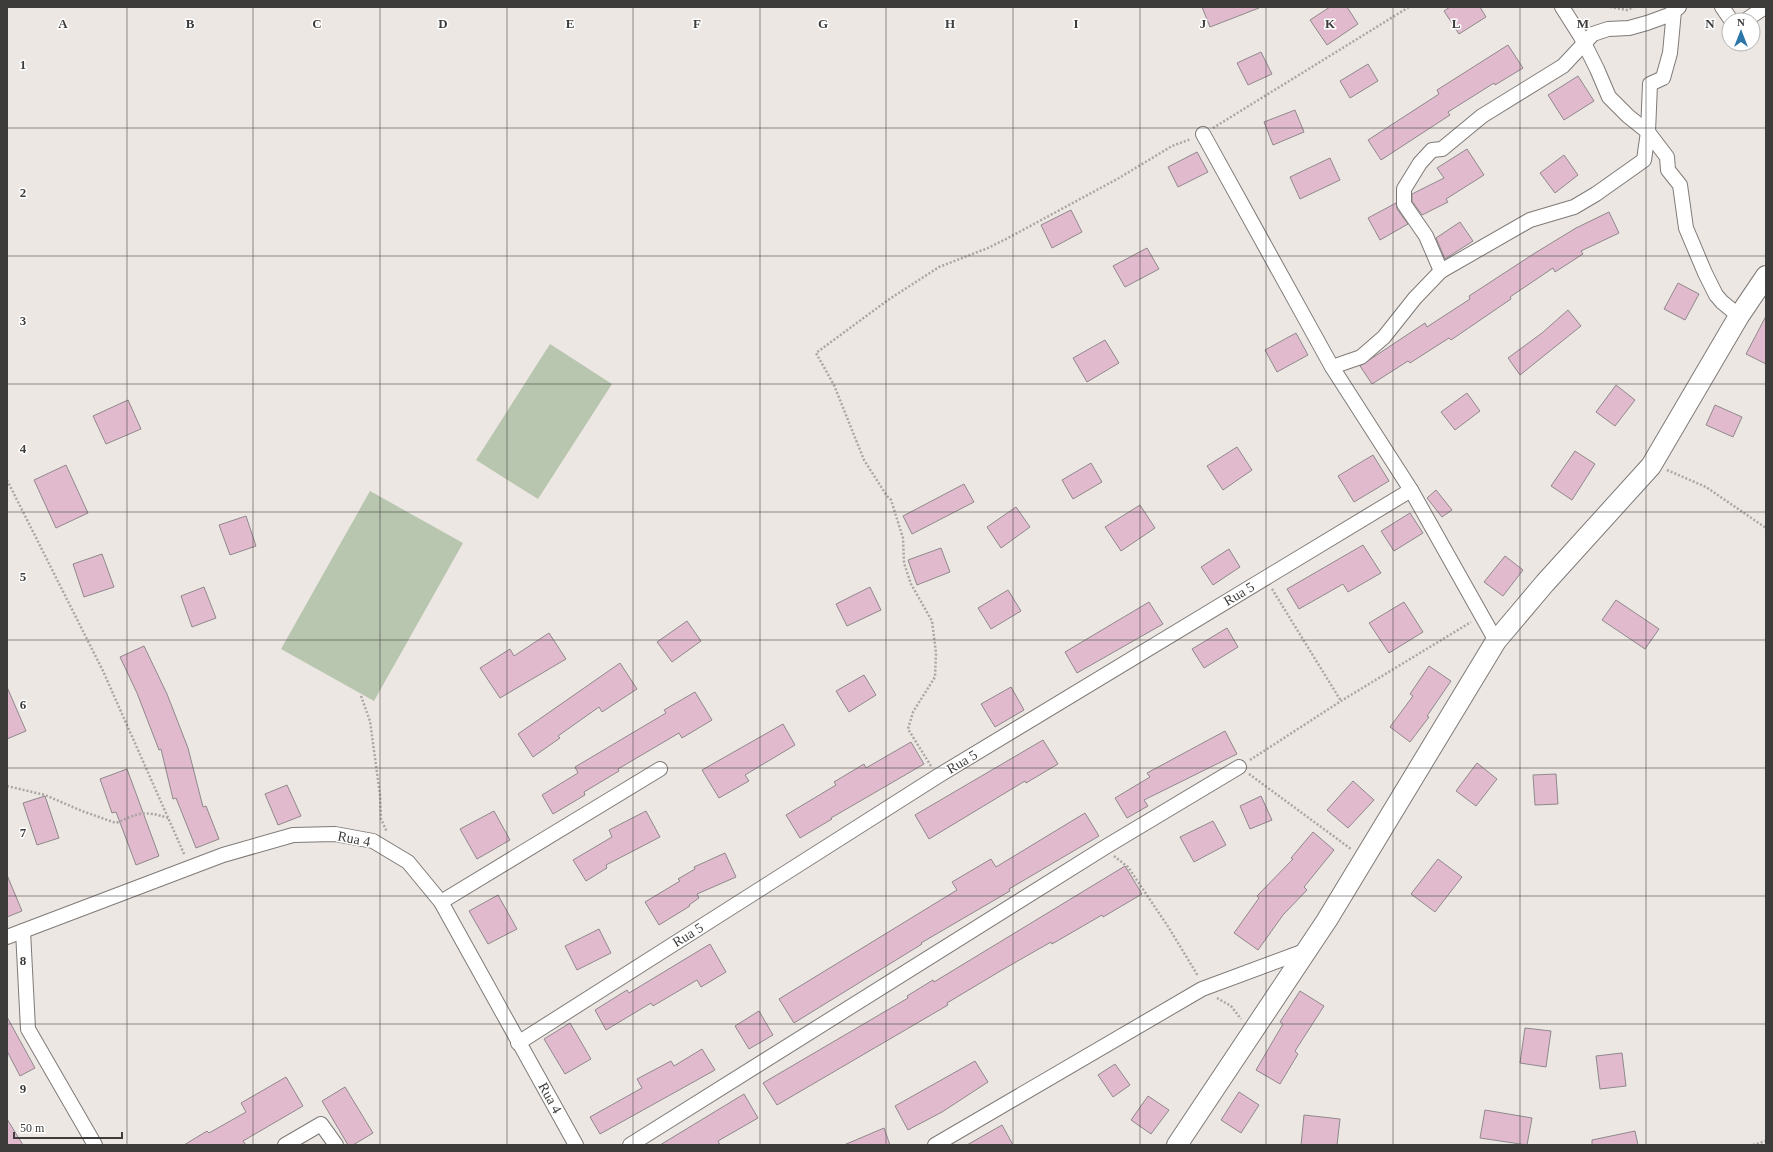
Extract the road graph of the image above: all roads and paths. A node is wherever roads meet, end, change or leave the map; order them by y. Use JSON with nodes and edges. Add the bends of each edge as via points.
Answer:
{"nodes":[{"id":1,"x":1409,"y":7,"type":"edge"},
{"id":2,"x":1562,"y":7,"type":"edge"},
{"id":3,"x":1610,"y":7,"type":"edge"},
{"id":4,"x":1634,"y":7,"type":"edge"},
{"id":5,"x":1676,"y":9,"type":"edge"},
{"id":6,"x":1584,"y":43,"type":"junction"},
{"id":7,"x":1648,"y":132,"type":"junction"},
{"id":8,"x":1203,"y":134,"type":"junction"},
{"id":9,"x":1441,"y":271,"type":"junction"},
{"id":10,"x":1766,"y":276,"type":"edge"},
{"id":11,"x":1740,"y":316,"type":"junction"},
{"id":12,"x":1332,"y":367,"type":"junction"},
{"id":13,"x":1651,"y":466,"type":"junction"},
{"id":14,"x":7,"y":480,"type":"edge"},
{"id":15,"x":1411,"y":490,"type":"junction"},
{"id":16,"x":1766,"y":528,"type":"edge"},
{"id":17,"x":1265,"y":578,"type":"junction"},
{"id":18,"x":1482,"y":616,"type":"junction"},
{"id":19,"x":1496,"y":641,"type":"junction"},
{"id":20,"x":361,"y":696,"type":"dead end"},
{"id":21,"x":1341,"y":701,"type":"junction"},
{"id":22,"x":1239,"y":767,"type":"junction"},
{"id":23,"x":660,"y":768,"type":"dead end"},
{"id":24,"x":938,"y":776,"type":"junction"},
{"id":25,"x":7,"y":786,"type":"edge"},
{"id":26,"x":168,"y":818,"type":"junction"},
{"id":27,"x":388,"y":833,"type":"dead end"},
{"id":28,"x":1107,"y":846,"type":"junction"},
{"id":29,"x":1364,"y":858,"type":"junction"},
{"id":30,"x":190,"y":867,"type":"junction"},
{"id":31,"x":441,"y":902,"type":"junction"},
{"id":32,"x":23,"y":931,"type":"junction"},
{"id":33,"x":7,"y":937,"type":"edge"},
{"id":34,"x":1307,"y":950,"type":"junction"},
{"id":35,"x":1202,"y":989,"type":"junction"},
{"id":36,"x":1249,"y":1037,"type":"junction"},
{"id":37,"x":518,"y":1042,"type":"junction"},
{"id":38,"x":1766,"y":1141,"type":"edge"},
{"id":39,"x":95,"y":1145,"type":"edge"},
{"id":40,"x":285,"y":1145,"type":"edge"},
{"id":41,"x":336,"y":1145,"type":"edge"},
{"id":42,"x":576,"y":1145,"type":"edge"},
{"id":43,"x":630,"y":1145,"type":"edge"},
{"id":44,"x":935,"y":1145,"type":"edge"},
{"id":45,"x":1177,"y":1145,"type":"edge"},
{"id":46,"x":1753,"y":1145,"type":"edge"}],
"edges":[{"from":1,"to":8,"type":"path"},
{"from":2,"to":6,"type":"street"},
{"from":3,"to":4,"type":"path","via":[[1627,10]]},
{"from":5,"to":6,"type":"street","via":[[1670,15],[1647,23],[1593,34]]},
{"from":5,"to":7,"type":"street","via":[[1670,53],[1663,78],[1650,84]]},
{"from":6,"to":7,"type":"street","via":[[1609,97]]},
{"from":6,"to":9,"type":"street","via":[[1563,66],[1482,116],[1442,149],[1432,150],[1410,178],[1404,190],[1404,204],[1426,236]]},
{"from":7,"to":9,"type":"street","via":[[1644,160],[1596,194],[1574,207],[1530,220]]},
{"from":7,"to":11,"type":"street","via":[[1667,157],[1668,170],[1680,185],[1686,228],[1710,284],[1722,302]]},
{"from":8,"to":12,"type":"street"},
{"from":8,"to":24,"type":"path","via":[[1172,146],[1002,241],[939,267],[816,353],[834,385],[864,460],[891,500],[911,584],[932,621],[936,653],[935,677],[913,712],[908,729]]},
{"from":9,"to":12,"type":"street","via":[[1415,298],[1384,337],[1361,357]]},
{"from":10,"to":11,"type":"street"},
{"from":11,"to":13,"type":"street"},
{"from":12,"to":15,"type":"street"},
{"from":13,"to":16,"type":"path","via":[[1674,472],[1706,487]]},
{"from":13,"to":19,"type":"street"},
{"from":14,"to":26,"type":"path","via":[[103,671]]},
{"from":15,"to":17,"type":"street","name":"Rua 5"},
{"from":15,"to":18,"type":"street"},
{"from":17,"to":21,"type":"path"},
{"from":17,"to":24,"type":"street","name":"Rua 5"},
{"from":18,"to":19,"type":"street"},
{"from":18,"to":21,"type":"path"},
{"from":19,"to":29,"type":"street"},
{"from":20,"to":27,"type":"path","via":[[370,721],[381,819]]},
{"from":21,"to":22,"type":"path"},
{"from":22,"to":28,"type":"street"},
{"from":22,"to":29,"type":"path"},
{"from":23,"to":31,"type":"street"},
{"from":24,"to":37,"type":"street","name":"Rua 5"},
{"from":25,"to":26,"type":"path","via":[[45,795],[116,823],[137,814],[151,812]]},
{"from":26,"to":30,"type":"path"},
{"from":28,"to":35,"type":"path","via":[[1114,857],[1128,867],[1170,928],[1199,977]]},
{"from":28,"to":43,"type":"street"},
{"from":29,"to":34,"type":"street"},
{"from":30,"to":31,"type":"street","name":"Rua 4","via":[[293,835],[335,834],[373,841],[408,862]]},
{"from":30,"to":32,"type":"street","name":"Rua 4"},
{"from":31,"to":37,"type":"street","name":"Rua 4"},
{"from":32,"to":33,"type":"street","name":"Rua 4"},
{"from":32,"to":39,"type":"street","via":[[28,1029]]},
{"from":34,"to":35,"type":"street"},
{"from":34,"to":36,"type":"street"},
{"from":35,"to":36,"type":"path","via":[[1231,1006],[1243,1021]]},
{"from":35,"to":44,"type":"street"},
{"from":36,"to":45,"type":"street"},
{"from":37,"to":42,"type":"street","name":"Rua 4"},
{"from":38,"to":46,"type":"path"},
{"from":40,"to":41,"type":"street","via":[[321,1124]]}]}
